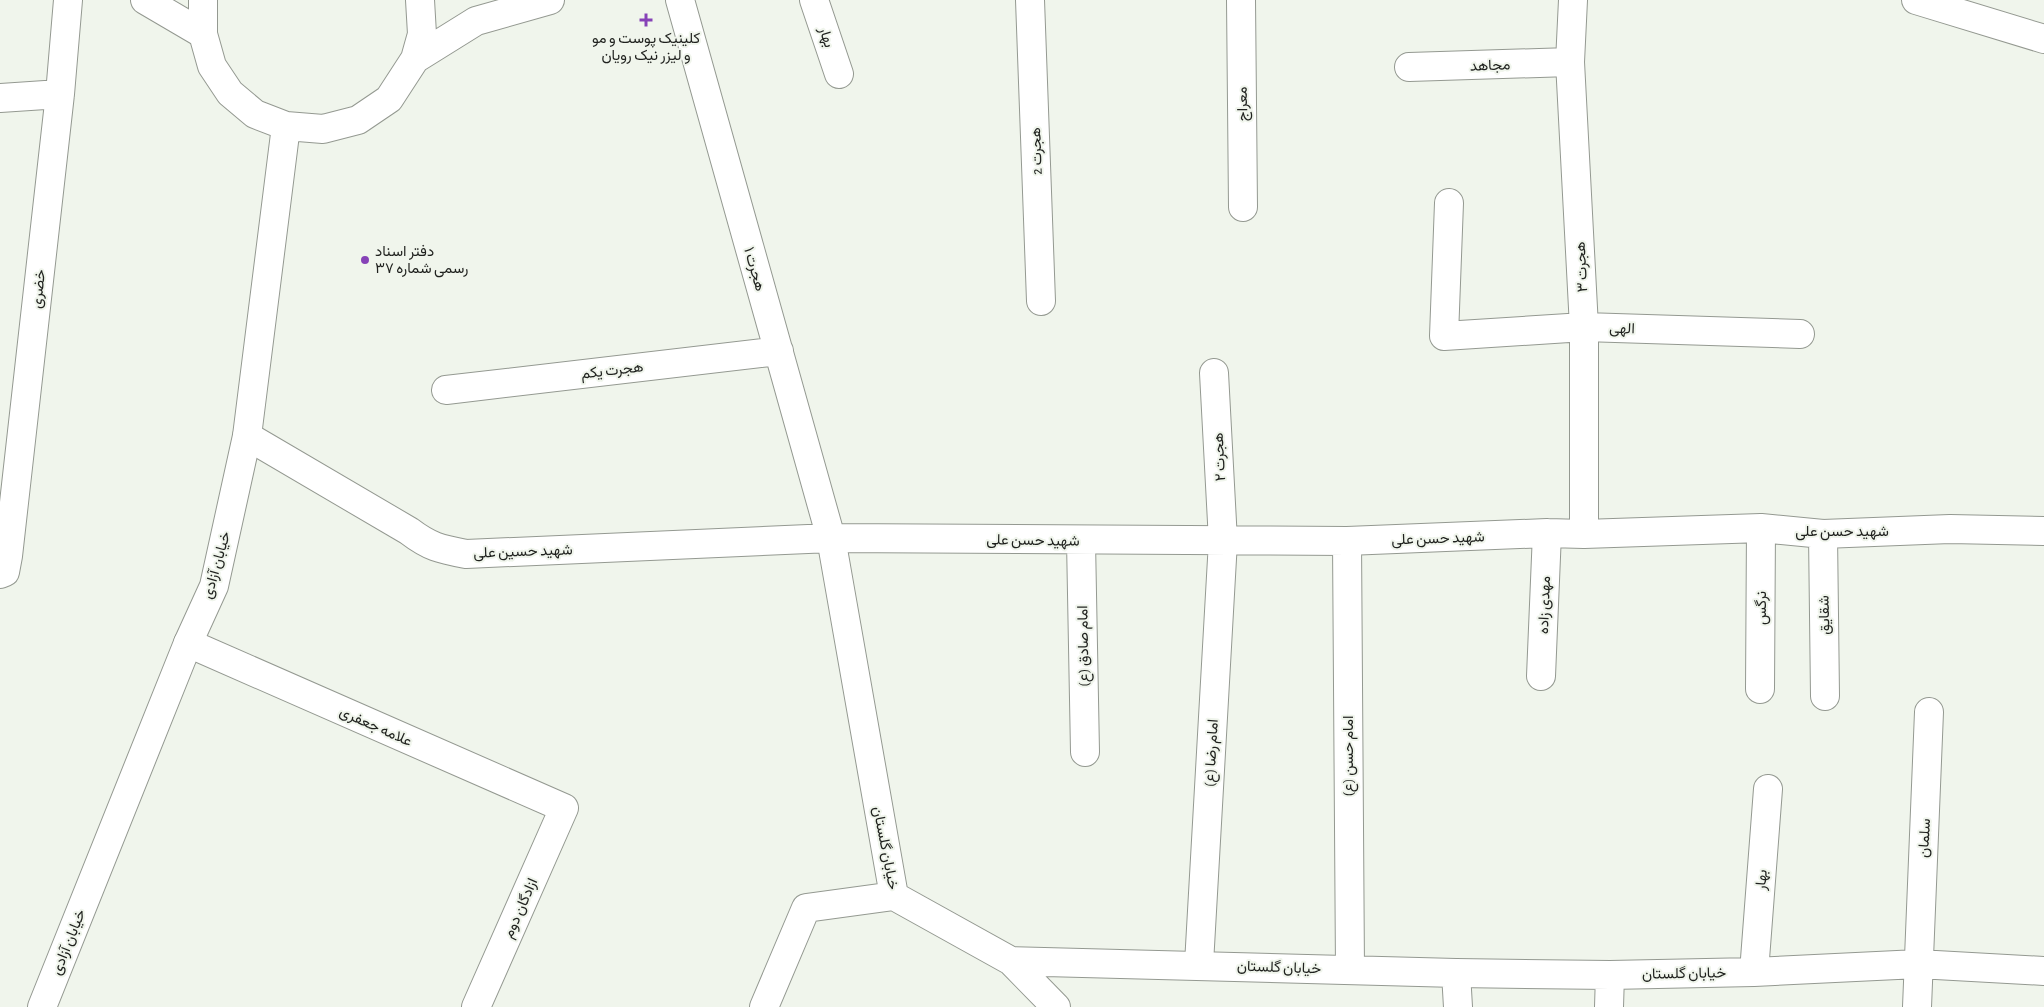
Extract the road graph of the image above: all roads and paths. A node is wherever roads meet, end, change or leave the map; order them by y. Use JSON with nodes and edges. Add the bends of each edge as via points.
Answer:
{"nodes":[{"id":1,"x":68,"y":0,"type":"edge"},
{"id":2,"x":145,"y":0,"type":"edge"},
{"id":3,"x":204,"y":0,"type":"edge"},
{"id":4,"x":420,"y":0,"type":"edge"},
{"id":5,"x":550,"y":0,"type":"edge"},
{"id":6,"x":680,"y":0,"type":"edge"},
{"id":7,"x":814,"y":0,"type":"edge"},
{"id":8,"x":1030,"y":0,"type":"edge"},
{"id":9,"x":1241,"y":0,"type":"edge"},
{"id":10,"x":1573,"y":0,"type":"edge"},
{"id":11,"x":1916,"y":0,"type":"edge"},
{"id":12,"x":203,"y":34,"type":"junction"},
{"id":13,"x":2044,"y":38,"type":"edge"},
{"id":14,"x":415,"y":59,"type":"junction"},
{"id":15,"x":1570,"y":62,"type":"junction"},
{"id":16,"x":1409,"y":67,"type":"dead end"},
{"id":17,"x":839,"y":74,"type":"dead end"},
{"id":18,"x":60,"y":94,"type":"junction"},
{"id":19,"x":0,"y":98,"type":"edge"},
{"id":20,"x":286,"y":126,"type":"junction"},
{"id":21,"x":1449,"y":203,"type":"dead end"},
{"id":22,"x":1243,"y":207,"type":"dead end"},
{"id":23,"x":1041,"y":301,"type":"dead end"},
{"id":24,"x":1584,"y":327,"type":"junction"},
{"id":25,"x":1800,"y":334,"type":"dead end"},
{"id":26,"x":779,"y":351,"type":"junction"},
{"id":27,"x":1214,"y":373,"type":"dead end"},
{"id":28,"x":446,"y":390,"type":"dead end"},
{"id":29,"x":247,"y":436,"type":"junction"},
{"id":30,"x":1761,"y":528,"type":"junction"},
{"id":31,"x":2044,"y":531,"type":"edge"},
{"id":32,"x":1547,"y":533,"type":"junction"},
{"id":33,"x":1584,"y":534,"type":"junction"},
{"id":34,"x":1823,"y":534,"type":"junction"},
{"id":35,"x":830,"y":538,"type":"junction"},
{"id":36,"x":1081,"y":541,"type":"junction"},
{"id":37,"x":1347,"y":541,"type":"junction"},
{"id":38,"x":1223,"y":542,"type":"junction"},
{"id":39,"x":0,"y":574,"type":"edge"},
{"id":40,"x":188,"y":643,"type":"junction"},
{"id":41,"x":1541,"y":676,"type":"dead end"},
{"id":42,"x":1760,"y":688,"type":"dead end"},
{"id":43,"x":1825,"y":696,"type":"dead end"},
{"id":44,"x":1930,"y":712,"type":"dead end"},
{"id":45,"x":1085,"y":752,"type":"dead end"},
{"id":46,"x":1768,"y":789,"type":"dead end"},
{"id":47,"x":564,"y":808,"type":"joint"},
{"id":48,"x":894,"y":896,"type":"junction"},
{"id":49,"x":1011,"y":961,"type":"junction"},
{"id":50,"x":1199,"y":964,"type":"junction"},
{"id":51,"x":1918,"y":964,"type":"junction"},
{"id":52,"x":1350,"y":970,"type":"junction"},
{"id":53,"x":2044,"y":971,"type":"edge"},
{"id":54,"x":1754,"y":972,"type":"junction"},
{"id":55,"x":1456,"y":973,"type":"junction"},
{"id":56,"x":1610,"y":975,"type":"junction"},
{"id":57,"x":42,"y":1007,"type":"edge"},
{"id":58,"x":476,"y":1007,"type":"edge"},
{"id":59,"x":764,"y":1007,"type":"edge"},
{"id":60,"x":1056,"y":1007,"type":"edge"},
{"id":61,"x":1458,"y":1007,"type":"edge"},
{"id":62,"x":1609,"y":1007,"type":"edge"},
{"id":63,"x":1917,"y":1007,"type":"edge"}],
"edges":[{"from":1,"to":18,"type":"street","name":"خضری"},
{"from":2,"to":12,"type":"street"},
{"from":3,"to":12,"type":"street"},
{"from":4,"to":14,"type":"street","via":[[422,34]]},
{"from":5,"to":14,"type":"street","via":[[476,22]]},
{"from":6,"to":26,"type":"street","name":"هجرت ۱"},
{"from":7,"to":17,"type":"street","name":"بهار"},
{"from":8,"to":23,"type":"street","name":"هجرت 2"},
{"from":9,"to":22,"type":"street","name":"معراج"},
{"from":10,"to":15,"type":"street","name":"هجرت ۳"},
{"from":11,"to":13,"type":"street"},
{"from":12,"to":20,"type":"street","via":[[212,66],[230,93],[255,114]]},
{"from":14,"to":20,"type":"street","via":[[389,99],[358,120],[322,129]]},
{"from":15,"to":16,"type":"street","name":"مجاهد"},
{"from":15,"to":24,"type":"street","name":"هجرت ۳"},
{"from":18,"to":19,"type":"street"},
{"from":18,"to":39,"type":"street","name":"خضری","via":[[8,556],[4,572]]},
{"from":20,"to":29,"type":"street","name":"خیابان آزادی"},
{"from":21,"to":24,"type":"street","name":"الهی","via":[[1444,336]]},
{"from":24,"to":25,"type":"street","name":"الهی"},
{"from":24,"to":33,"type":"street","name":"هجرت ۳"},
{"from":26,"to":28,"type":"street","name":"هجرت یکم"},
{"from":26,"to":35,"type":"street","name":"هجرت ۱"},
{"from":27,"to":38,"type":"street","name":"هجرت ۲"},
{"from":29,"to":35,"type":"street","name":"شهید حسین علی","via":[[409,531],[425,544],[466,554]]},
{"from":29,"to":40,"type":"street","name":"خیابان آزادی","via":[[214,586]]},
{"from":30,"to":33,"type":"street","name":"شهید حسن علی"},
{"from":30,"to":34,"type":"street","name":"شهید حسن علی"},
{"from":30,"to":42,"type":"street","name":"نرگس"},
{"from":31,"to":34,"type":"street","name":"شهید حسن علی","via":[[1950,528]]},
{"from":32,"to":33,"type":"street","name":"شهید حسن علی"},
{"from":32,"to":37,"type":"street","name":"شهید حسن علی"},
{"from":32,"to":41,"type":"street","name":"مهدی زاده"},
{"from":34,"to":43,"type":"street","name":"شقایق"},
{"from":35,"to":36,"type":"street","name":"شهید حسن علی"},
{"from":35,"to":48,"type":"street","name":"خیابان گلستان"},
{"from":36,"to":38,"type":"street","name":"شهید حسن علی"},
{"from":36,"to":45,"type":"street","name":"امام صادق (ع)"},
{"from":37,"to":38,"type":"street","name":"شهید حسن علی"},
{"from":37,"to":52,"type":"street","name":"امام حسن (ع)"},
{"from":38,"to":50,"type":"street","name":"امام رضا (ع)"},
{"from":40,"to":47,"type":"street","name":"علامه جعفری"},
{"from":40,"to":57,"type":"street","name":"خیابان آزادی"},
{"from":44,"to":51,"type":"street","name":"سلمان"},
{"from":46,"to":54,"type":"street","name":"بهار"},
{"from":47,"to":58,"type":"street","name":"ازادگان دوم"},
{"from":48,"to":49,"type":"street","name":"خیابان گلستان"},
{"from":48,"to":59,"type":"street","via":[[806,908]]},
{"from":49,"to":50,"type":"street","name":"خیابان گلستان"},
{"from":49,"to":60,"type":"street"},
{"from":50,"to":52,"type":"street","name":"خیابان گلستان"},
{"from":51,"to":53,"type":"street","name":"خیابان گلستان"},
{"from":51,"to":54,"type":"street","name":"خیابان گلستان"},
{"from":51,"to":63,"type":"street","name":"سلمان"},
{"from":52,"to":55,"type":"street","name":"خیابان گلستان"},
{"from":54,"to":56,"type":"street","name":"خیابان گلستان"},
{"from":55,"to":56,"type":"street","name":"خیابان گلستان"},
{"from":55,"to":61,"type":"street"},
{"from":56,"to":62,"type":"street"}]}
